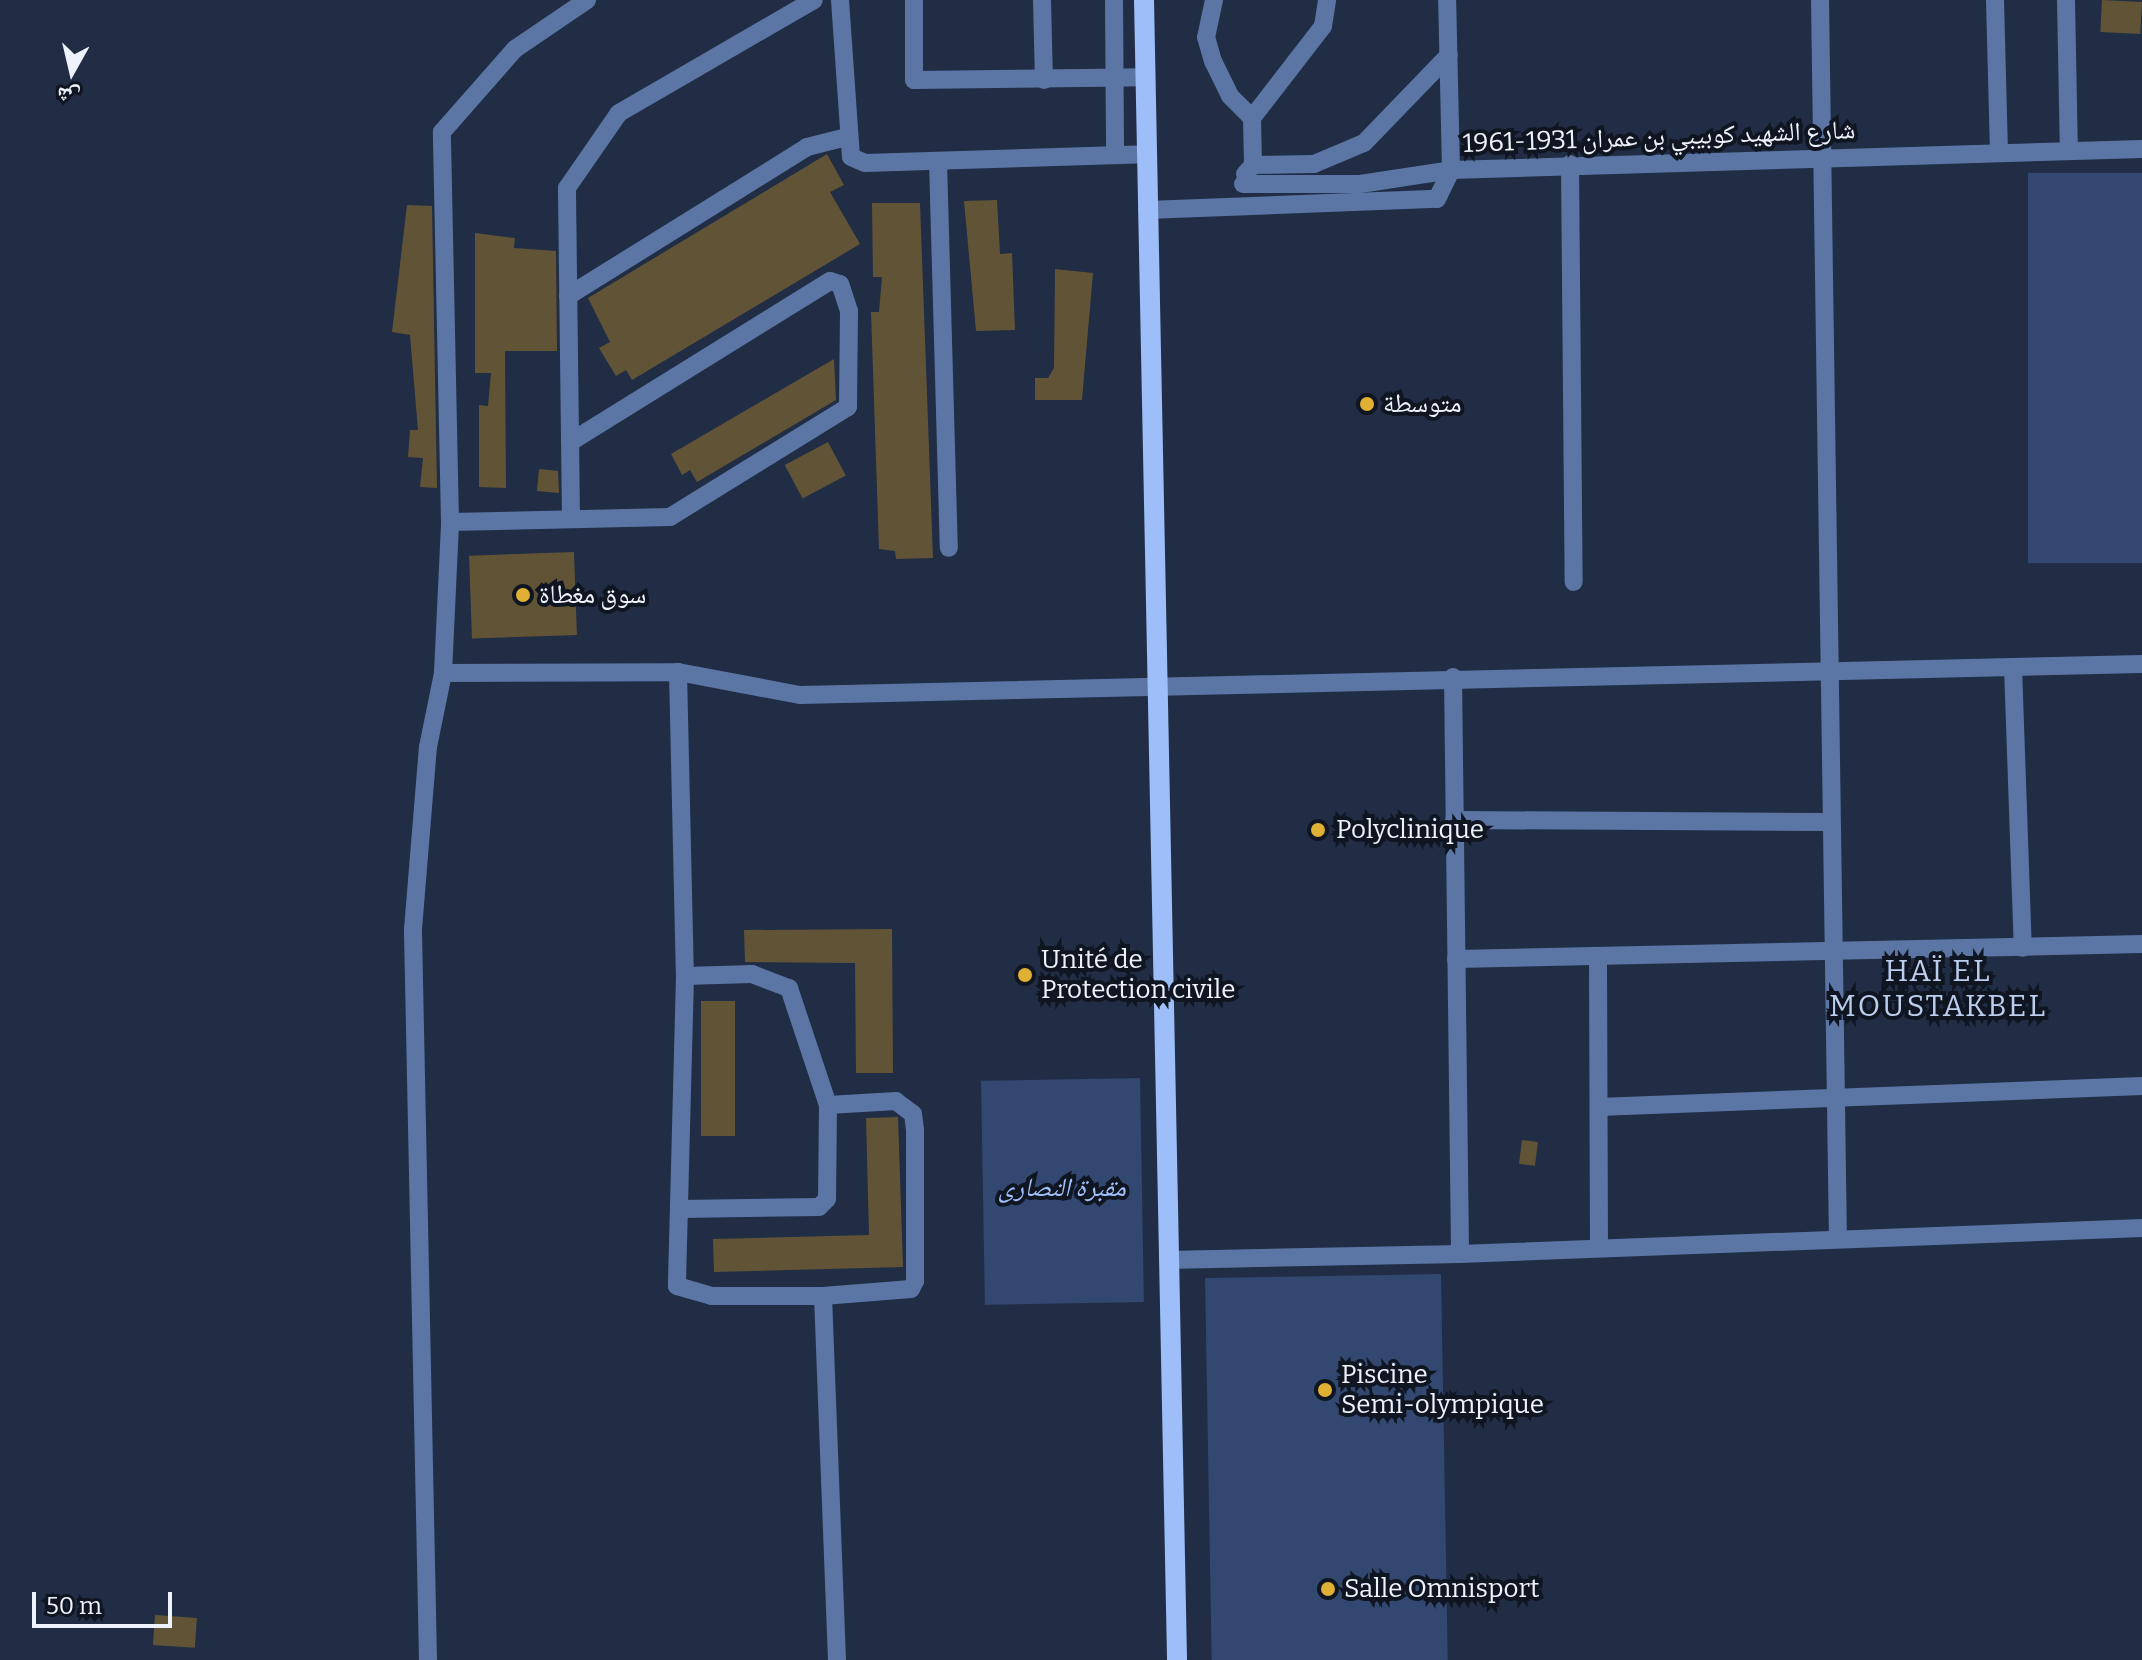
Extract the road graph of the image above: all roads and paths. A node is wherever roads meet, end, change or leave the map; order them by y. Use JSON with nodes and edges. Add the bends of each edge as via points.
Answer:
{"nodes":[{"id":1,"x":587,"y":0,"type":"edge"},
{"id":2,"x":814,"y":0,"type":"edge"},
{"id":3,"x":840,"y":0,"type":"edge"},
{"id":4,"x":914,"y":0,"type":"edge"},
{"id":5,"x":1042,"y":0,"type":"edge"},
{"id":6,"x":1114,"y":0,"type":"edge"},
{"id":7,"x":1144,"y":0,"type":"edge"},
{"id":8,"x":1214,"y":0,"type":"edge"},
{"id":9,"x":1327,"y":0,"type":"edge"},
{"id":10,"x":1447,"y":0,"type":"edge"},
{"id":11,"x":1820,"y":0,"type":"edge"},
{"id":12,"x":1995,"y":0,"type":"edge"},
{"id":13,"x":2066,"y":0,"type":"edge"},
{"id":14,"x":1449,"y":55,"type":"junction"},
{"id":15,"x":1146,"y":77,"type":"junction"},
{"id":16,"x":1044,"y":80,"type":"junction"},
{"id":17,"x":1115,"y":81,"type":"junction"},
{"id":18,"x":1252,"y":118,"type":"junction"},
{"id":19,"x":844,"y":138,"type":"junction"},
{"id":20,"x":2142,"y":149,"type":"edge"},
{"id":21,"x":2069,"y":150,"type":"junction"},
{"id":22,"x":1999,"y":152,"type":"junction"},
{"id":23,"x":1145,"y":154,"type":"junction"},
{"id":24,"x":1115,"y":155,"type":"junction"},
{"id":25,"x":1820,"y":156,"type":"junction"},
{"id":26,"x":938,"y":161,"type":"junction"},
{"id":27,"x":1570,"y":164,"type":"junction"},
{"id":28,"x":1253,"y":165,"type":"junction"},
{"id":29,"x":1451,"y":170,"type":"junction"},
{"id":30,"x":1243,"y":184,"type":"junction"},
{"id":31,"x":1240,"y":207,"type":"junction"},
{"id":32,"x":1147,"y":210,"type":"junction"},
{"id":33,"x":568,"y":296,"type":"junction"},
{"id":34,"x":570,"y":442,"type":"junction"},
{"id":35,"x":571,"y":519,"type":"junction"},
{"id":36,"x":450,"y":522,"type":"junction"},
{"id":37,"x":949,"y":548,"type":"dead end"},
{"id":38,"x":1574,"y":582,"type":"dead end"},
{"id":39,"x":2142,"y":664,"type":"edge"},
{"id":40,"x":2013,"y":667,"type":"junction"},
{"id":41,"x":1829,"y":670,"type":"junction"},
{"id":42,"x":678,"y":672,"type":"junction"},
{"id":43,"x":443,"y":673,"type":"junction"},
{"id":44,"x":1453,"y":677,"type":"junction"},
{"id":45,"x":1158,"y":692,"type":"junction"},
{"id":46,"x":1454,"y":820,"type":"junction"},
{"id":47,"x":1831,"y":822,"type":"junction"},
{"id":48,"x":2142,"y":944,"type":"edge"},
{"id":49,"x":2023,"y":948,"type":"junction"},
{"id":50,"x":1833,"y":955,"type":"junction"},
{"id":51,"x":1456,"y":959,"type":"junction"},
{"id":52,"x":1598,"y":960,"type":"junction"},
{"id":53,"x":685,"y":976,"type":"junction"},
{"id":54,"x":2142,"y":1086,"type":"edge"},
{"id":55,"x":1835,"y":1099,"type":"junction"},
{"id":56,"x":828,"y":1105,"type":"junction"},
{"id":57,"x":1599,"y":1107,"type":"junction"},
{"id":58,"x":680,"y":1209,"type":"junction"},
{"id":59,"x":2142,"y":1228,"type":"edge"},
{"id":60,"x":1838,"y":1237,"type":"junction"},
{"id":61,"x":1599,"y":1248,"type":"junction"},
{"id":62,"x":1460,"y":1254,"type":"junction"},
{"id":63,"x":1168,"y":1260,"type":"junction"},
{"id":64,"x":823,"y":1296,"type":"junction"},
{"id":65,"x":428,"y":1660,"type":"edge"},
{"id":66,"x":837,"y":1660,"type":"edge"},
{"id":67,"x":1177,"y":1660,"type":"edge"}],
"edges":[{"from":1,"to":36,"type":"street","via":[[515,49],[442,132]]},
{"from":2,"to":33,"type":"street","via":[[619,113],[596,140],[567,188]]},
{"from":3,"to":19,"type":"street"},
{"from":4,"to":16,"type":"street","via":[[914,80]]},
{"from":5,"to":16,"type":"street"},
{"from":6,"to":17,"type":"street"},
{"from":7,"to":15,"type":"main road"},
{"from":8,"to":18,"type":"street","via":[[1206,37],[1213,61],[1230,96]]},
{"from":9,"to":18,"type":"street","via":[[1323,26]]},
{"from":10,"to":14,"type":"street"},
{"from":11,"to":25,"type":"street"},
{"from":12,"to":22,"type":"street"},
{"from":13,"to":21,"type":"street"},
{"from":14,"to":28,"type":"street","via":[[1364,143],[1314,164]]},
{"from":14,"to":29,"type":"street"},
{"from":15,"to":17,"type":"street"},
{"from":15,"to":23,"type":"main road"},
{"from":16,"to":17,"type":"street"},
{"from":17,"to":24,"type":"street"},
{"from":18,"to":28,"type":"street"},
{"from":19,"to":26,"type":"street","via":[[851,157],[865,163]]},
{"from":19,"to":33,"type":"street","via":[[807,147]]},
{"from":20,"to":21,"type":"street","name":"شارع الشهيد كوبيبي بن عمران 1931-1961"},
{"from":21,"to":22,"type":"street","name":"شارع الشهيد كوبيبي بن عمران 1931-1961"},
{"from":22,"to":25,"type":"street","name":"شارع الشهيد كوبيبي بن عمران 1931-1961"},
{"from":23,"to":24,"type":"street"},
{"from":23,"to":32,"type":"main road"},
{"from":24,"to":26,"type":"street"},
{"from":25,"to":27,"type":"street","name":"شارع الشهيد كوبيبي بن عمران 1931-1961"},
{"from":25,"to":41,"type":"street"},
{"from":26,"to":37,"type":"street"},
{"from":27,"to":29,"type":"street","name":"شارع الشهيد كوبيبي بن عمران 1931-1961"},
{"from":27,"to":38,"type":"street"},
{"from":28,"to":30,"type":"street"},
{"from":29,"to":30,"type":"street","via":[[1360,184]]},
{"from":29,"to":31,"type":"street","name":"شارع الشهيد كوبيبي بن عمران 1931-1961","via":[[1437,199]]},
{"from":30,"to":31,"type":"street"},
{"from":31,"to":32,"type":"street","name":"شارع الشهيد كوبيبي بن عمران 1931-1961"},
{"from":32,"to":45,"type":"main road"},
{"from":33,"to":34,"type":"street"},
{"from":34,"to":35,"type":"street"},
{"from":34,"to":35,"type":"street","via":[[830,281],[840,284],[849,311],[848,407],[670,517]]},
{"from":35,"to":36,"type":"street"},
{"from":36,"to":43,"type":"street"},
{"from":39,"to":40,"type":"street"},
{"from":40,"to":41,"type":"street"},
{"from":40,"to":49,"type":"street"},
{"from":41,"to":44,"type":"street"},
{"from":41,"to":47,"type":"street"},
{"from":42,"to":43,"type":"street"},
{"from":42,"to":45,"type":"street","via":[[800,695]]},
{"from":42,"to":53,"type":"street"},
{"from":43,"to":65,"type":"street","via":[[428,747],[413,929]]},
{"from":44,"to":45,"type":"street"},
{"from":44,"to":46,"type":"street"},
{"from":45,"to":63,"type":"main road"},
{"from":46,"to":47,"type":"street"},
{"from":46,"to":51,"type":"street"},
{"from":47,"to":50,"type":"street"},
{"from":48,"to":49,"type":"street"},
{"from":49,"to":50,"type":"street"},
{"from":50,"to":52,"type":"street"},
{"from":50,"to":55,"type":"street"},
{"from":51,"to":52,"type":"street"},
{"from":51,"to":62,"type":"street"},
{"from":52,"to":57,"type":"street"},
{"from":53,"to":56,"type":"street","via":[[752,974],[789,988]]},
{"from":53,"to":58,"type":"street"},
{"from":54,"to":55,"type":"street"},
{"from":55,"to":57,"type":"street"},
{"from":55,"to":60,"type":"street"},
{"from":56,"to":58,"type":"street","via":[[827,1199],[819,1207]]},
{"from":56,"to":64,"type":"street","via":[[896,1101],[913,1114],[915,1281],[911,1289]]},
{"from":57,"to":61,"type":"street"},
{"from":58,"to":64,"type":"street","via":[[677,1286],[711,1296]]},
{"from":59,"to":60,"type":"street"},
{"from":60,"to":61,"type":"street"},
{"from":61,"to":62,"type":"street"},
{"from":62,"to":63,"type":"street"},
{"from":63,"to":67,"type":"main road"},
{"from":64,"to":66,"type":"street"}]}
